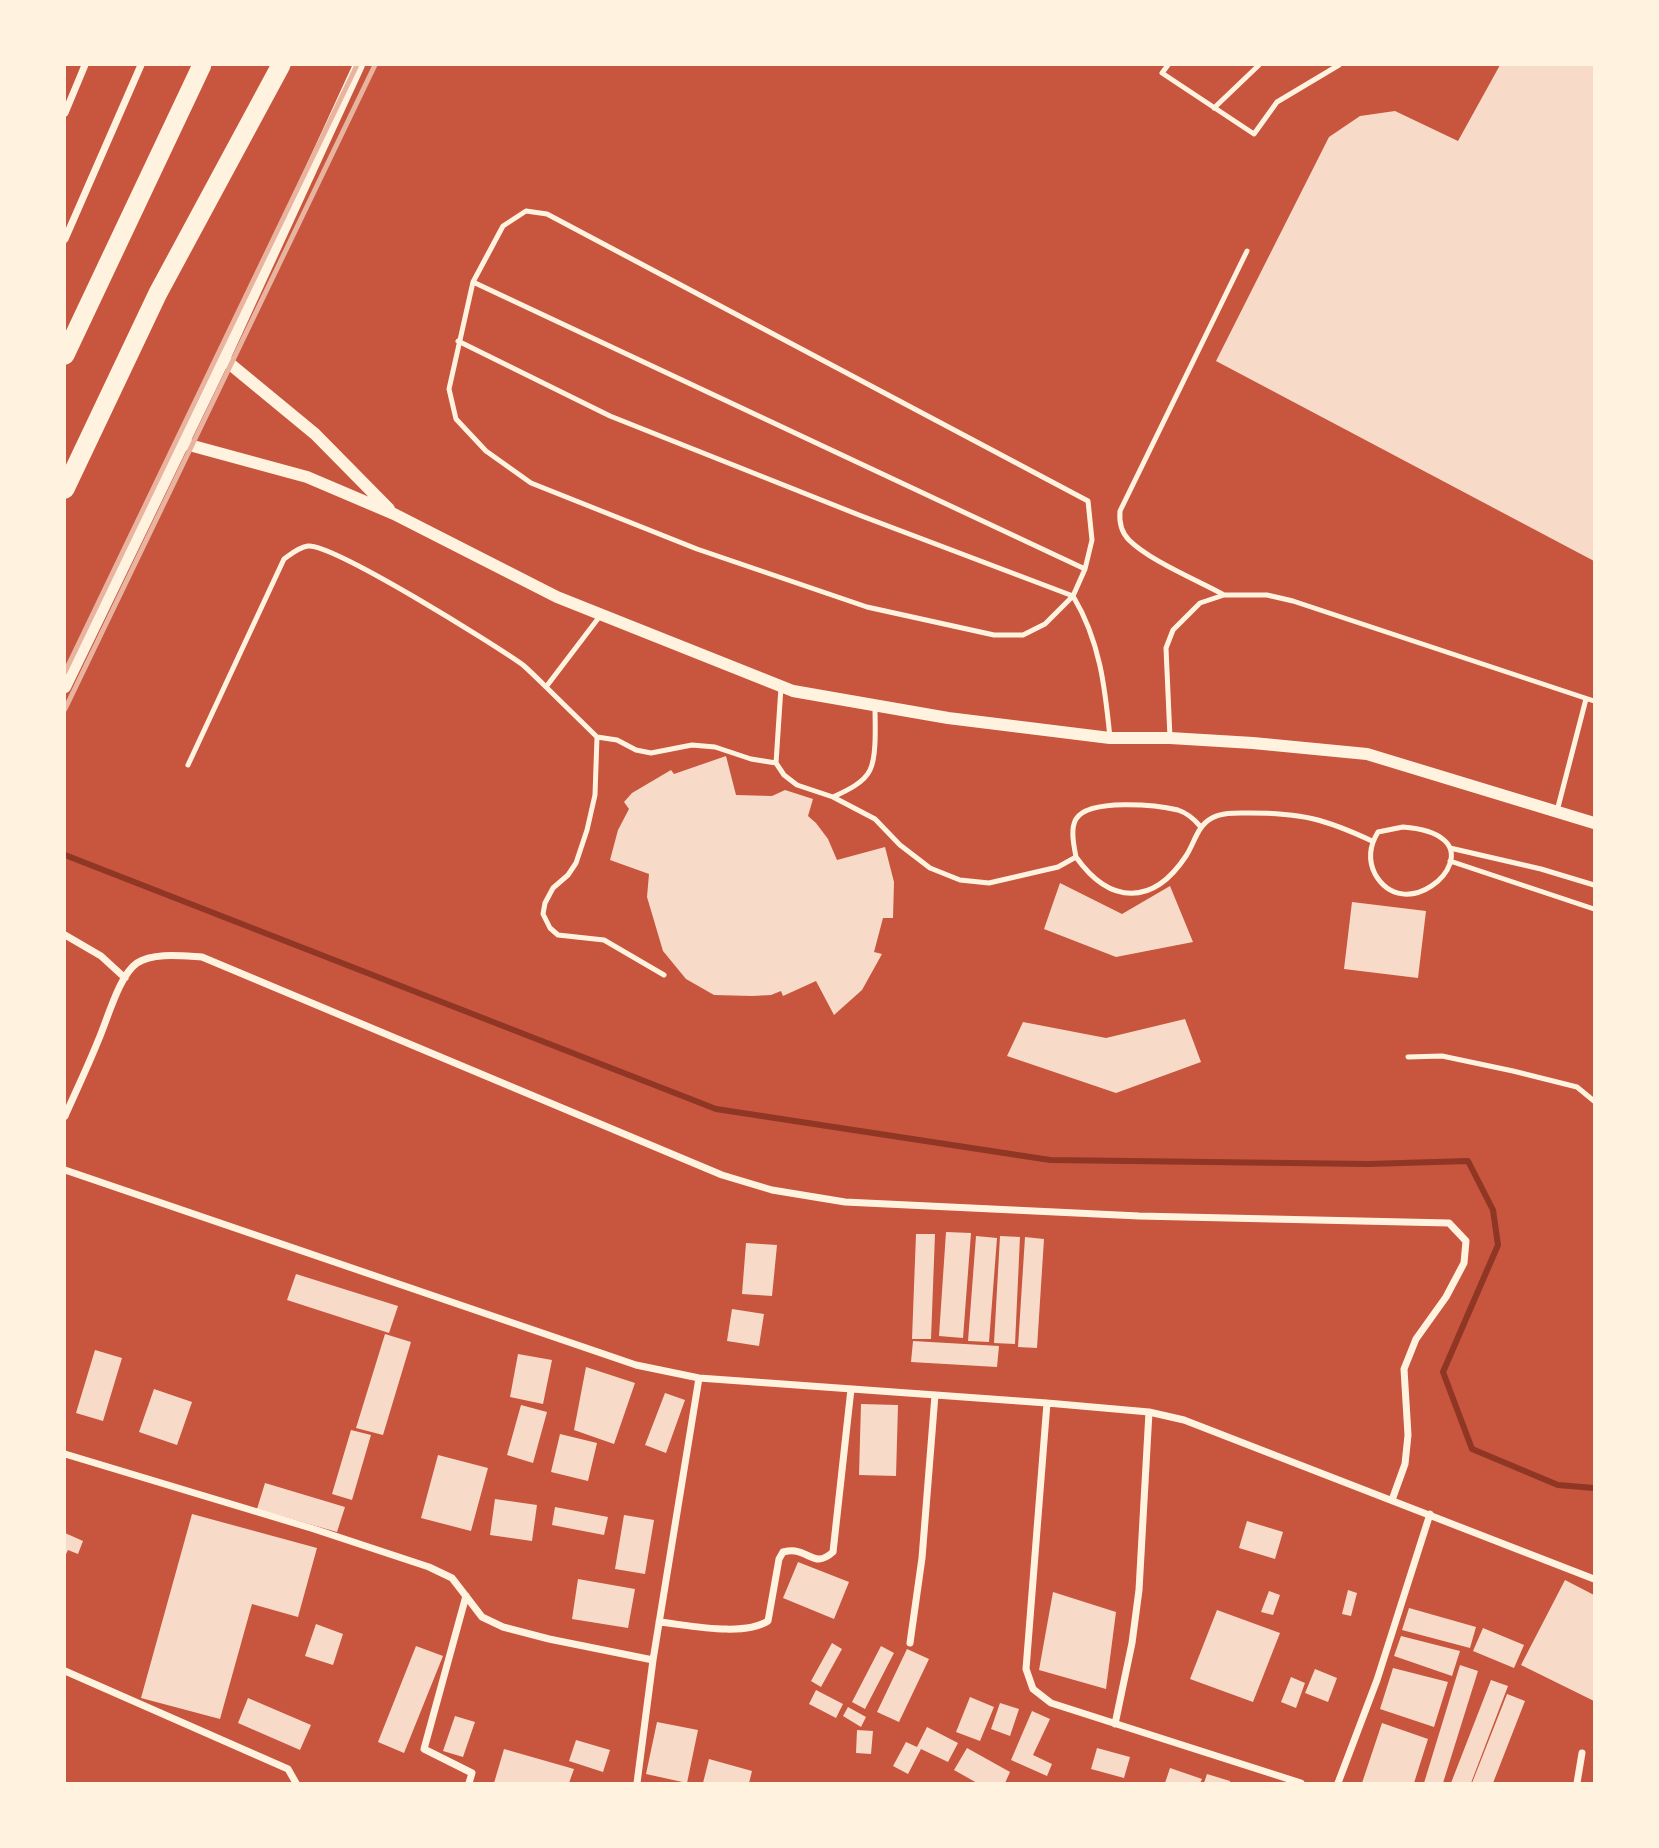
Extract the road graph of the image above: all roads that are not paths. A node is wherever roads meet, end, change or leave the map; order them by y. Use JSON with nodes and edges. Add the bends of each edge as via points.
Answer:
{"nodes":[{"id":1,"x":85,"y":65,"type":"edge"},
{"id":2,"x":141,"y":65,"type":"edge"},
{"id":3,"x":202,"y":65,"type":"edge"},
{"id":4,"x":281,"y":65,"type":"edge"},
{"id":5,"x":359,"y":65,"type":"edge"},
{"id":6,"x":1168,"y":65,"type":"edge"},
{"id":7,"x":1259,"y":65,"type":"edge"},
{"id":8,"x":1339,"y":65,"type":"edge"},
{"id":9,"x":1214,"y":108,"type":"junction"},
{"id":10,"x":65,"y":113,"type":"edge"},
{"id":11,"x":65,"y":239,"type":"edge"},
{"id":12,"x":1247,"y":251,"type":"dead end"},
{"id":13,"x":473,"y":282,"type":"junction"},
{"id":14,"x":458,"y":341,"type":"junction"},
{"id":15,"x":65,"y":355,"type":"edge"},
{"id":16,"x":224,"y":359,"type":"junction"},
{"id":17,"x":182,"y":443,"type":"junction"},
{"id":18,"x":65,"y":489,"type":"edge"},
{"id":19,"x":394,"y":514,"type":"junction"},
{"id":20,"x":1085,"y":569,"type":"junction"},
{"id":21,"x":1224,"y":595,"type":"junction"},
{"id":22,"x":1073,"y":596,"type":"junction"},
{"id":23,"x":601,"y":614,"type":"junction"},
{"id":24,"x":65,"y":687,"type":"edge"},
{"id":25,"x":546,"y":687,"type":"junction"},
{"id":26,"x":781,"y":687,"type":"junction"},
{"id":27,"x":1586,"y":699,"type":"junction"},
{"id":28,"x":1594,"y":701,"type":"edge"},
{"id":29,"x":875,"y":706,"type":"junction"},
{"id":30,"x":597,"y":737,"type":"junction"},
{"id":31,"x":1110,"y":738,"type":"junction"},
{"id":32,"x":1170,"y":738,"type":"junction"},
{"id":33,"x":775,"y":763,"type":"junction"},
{"id":34,"x":188,"y":765,"type":"dead end"},
{"id":35,"x":833,"y":797,"type":"junction"},
{"id":36,"x":1557,"y":812,"type":"junction"},
{"id":37,"x":1594,"y":823,"type":"edge"},
{"id":38,"x":1200,"y":825,"type":"junction"},
{"id":39,"x":1372,"y":841,"type":"junction"},
{"id":40,"x":1450,"y":848,"type":"junction"},
{"id":41,"x":1076,"y":857,"type":"junction"},
{"id":42,"x":1450,"y":861,"type":"junction"},
{"id":43,"x":1594,"y":886,"type":"edge"},
{"id":44,"x":1594,"y":909,"type":"edge"},
{"id":45,"x":65,"y":935,"type":"edge"},
{"id":46,"x":664,"y":975,"type":"dead end"},
{"id":47,"x":125,"y":978,"type":"junction"},
{"id":48,"x":1408,"y":1057,"type":"dead end"},
{"id":49,"x":1594,"y":1101,"type":"edge"},
{"id":50,"x":65,"y":1116,"type":"edge"},
{"id":51,"x":65,"y":1170,"type":"edge"},
{"id":52,"x":699,"y":1378,"type":"junction"},
{"id":53,"x":851,"y":1389,"type":"junction"},
{"id":54,"x":935,"y":1395,"type":"junction"},
{"id":55,"x":1047,"y":1403,"type":"junction"},
{"id":56,"x":1149,"y":1412,"type":"junction"},
{"id":57,"x":65,"y":1454,"type":"edge"},
{"id":58,"x":1392,"y":1500,"type":"junction"},
{"id":59,"x":1430,"y":1514,"type":"junction"},
{"id":60,"x":1594,"y":1579,"type":"edge"},
{"id":61,"x":466,"y":1596,"type":"junction"},
{"id":62,"x":659,"y":1622,"type":"junction"},
{"id":63,"x":911,"y":1643,"type":"dead end"},
{"id":64,"x":653,"y":1660,"type":"junction"},
{"id":65,"x":65,"y":1671,"type":"edge"},
{"id":66,"x":1115,"y":1724,"type":"junction"},
{"id":67,"x":1582,"y":1753,"type":"dead end"},
{"id":68,"x":296,"y":1783,"type":"edge"},
{"id":69,"x":469,"y":1783,"type":"edge"},
{"id":70,"x":637,"y":1783,"type":"edge"},
{"id":71,"x":1301,"y":1783,"type":"edge"},
{"id":72,"x":1338,"y":1783,"type":"edge"},
{"id":73,"x":1577,"y":1783,"type":"edge"}],
"edges":[{"from":1,"to":10,"type":"street"},
{"from":2,"to":11,"type":"street"},
{"from":3,"to":15,"type":"highway"},
{"from":4,"to":18,"type":"highway","via":[[158,293]]},
{"from":5,"to":16,"type":"street"},
{"from":6,"to":9,"type":"lane","via":[[1162,73]]},
{"from":7,"to":9,"type":"lane"},
{"from":8,"to":9,"type":"lane","via":[[1277,102],[1254,134]]},
{"from":12,"to":21,"type":"lane","via":[[1120,511],[1119,524],[1145,553]]},
{"from":13,"to":14,"type":"lane"},
{"from":13,"to":20,"type":"lane"},
{"from":13,"to":20,"type":"lane","via":[[503,226],[526,211],[547,214],[1088,502],[1092,540]]},
{"from":14,"to":22,"type":"lane","via":[[610,416]]},
{"from":14,"to":22,"type":"lane","via":[[449,389],[456,419],[478,443],[531,483],[635,526],[867,607],[994,635],[1023,635],[1034,630]]},
{"from":16,"to":17,"type":"street"},
{"from":16,"to":19,"type":"street","via":[[315,434]]},
{"from":17,"to":19,"type":"street","via":[[307,477]]},
{"from":17,"to":24,"type":"street"},
{"from":19,"to":23,"type":"street","via":[[557,597]]},
{"from":20,"to":22,"type":"lane"},
{"from":21,"to":27,"type":"lane","via":[[1268,595],[1293,601]]},
{"from":21,"to":32,"type":"lane","via":[[1199,603],[1173,629],[1166,648]]},
{"from":22,"to":31,"type":"lane","via":[[1093,635],[1102,666]]},
{"from":23,"to":25,"type":"lane"},
{"from":23,"to":26,"type":"street"},
{"from":25,"to":30,"type":"lane"},
{"from":25,"to":34,"type":"lane","via":[[524,666],[394,586],[345,558],[308,546],[284,559]]},
{"from":26,"to":29,"type":"street"},
{"from":26,"to":33,"type":"lane"},
{"from":27,"to":28,"type":"lane"},
{"from":27,"to":36,"type":"lane"},
{"from":29,"to":31,"type":"street"},
{"from":29,"to":35,"type":"lane","via":[[870,770]]},
{"from":30,"to":33,"type":"lane","via":[[651,753],[692,745]]},
{"from":30,"to":46,"type":"lane","via":[[596,795],[587,830],[576,863],[544,902],[544,914],[558,935],[604,940]]},
{"from":31,"to":32,"type":"street"},
{"from":32,"to":36,"type":"street","via":[[1367,754]]},
{"from":33,"to":35,"type":"lane","via":[[797,785]]},
{"from":35,"to":41,"type":"lane","via":[[875,819],[930,868],[960,880],[989,883],[1058,867]]},
{"from":36,"to":37,"type":"street"},
{"from":38,"to":39,"type":"lane","via":[[1231,813],[1304,815]]},
{"from":38,"to":41,"type":"lane","via":[[1178,810],[1098,806],[1076,819]]},
{"from":38,"to":41,"type":"lane","via":[[1170,876],[1158,887],[1137,895],[1103,885]]},
{"from":39,"to":40,"type":"lane","via":[[1378,832],[1403,827],[1429,832]]},
{"from":39,"to":42,"type":"lane","via":[[1373,870],[1380,881],[1402,894],[1415,894],[1438,883]]},
{"from":40,"to":42,"type":"lane"},
{"from":40,"to":43,"type":"lane"},
{"from":42,"to":44,"type":"lane"},
{"from":45,"to":47,"type":"street","via":[[101,956]]},
{"from":47,"to":50,"type":"street"},
{"from":47,"to":58,"type":"street","via":[[138,962],[166,955],[202,957],[722,1175],[772,1190],[845,1202],[1139,1216],[1449,1223],[1466,1241],[1464,1263],[1416,1339],[1404,1369],[1408,1435],[1405,1464]]},
{"from":48,"to":49,"type":"lane","via":[[1442,1056],[1513,1071],[1577,1087]]},
{"from":51,"to":52,"type":"street","via":[[636,1365]]},
{"from":52,"to":53,"type":"street"},
{"from":52,"to":62,"type":"street"},
{"from":53,"to":54,"type":"street"},
{"from":53,"to":62,"type":"street","via":[[833,1552],[825,1559],[814,1559],[795,1551],[783,1552],[768,1621],[758,1627]]},
{"from":54,"to":55,"type":"street"},
{"from":54,"to":63,"type":"street"},
{"from":55,"to":56,"type":"street"},
{"from":55,"to":66,"type":"street","via":[[1026,1669],[1033,1689],[1051,1703]]},
{"from":56,"to":58,"type":"street","via":[[1184,1420]]},
{"from":56,"to":66,"type":"street","via":[[1139,1590]]},
{"from":57,"to":61,"type":"street","via":[[429,1567],[452,1578]]},
{"from":58,"to":59,"type":"street"},
{"from":59,"to":60,"type":"street"},
{"from":59,"to":72,"type":"street","via":[[1377,1680]]},
{"from":61,"to":64,"type":"street","via":[[482,1617],[503,1627]]},
{"from":61,"to":69,"type":"street","via":[[424,1749],[472,1773]]},
{"from":62,"to":64,"type":"street"},
{"from":64,"to":70,"type":"street"},
{"from":65,"to":68,"type":"street","via":[[288,1769]]},
{"from":66,"to":71,"type":"street"},
{"from":67,"to":73,"type":"street"}]}
